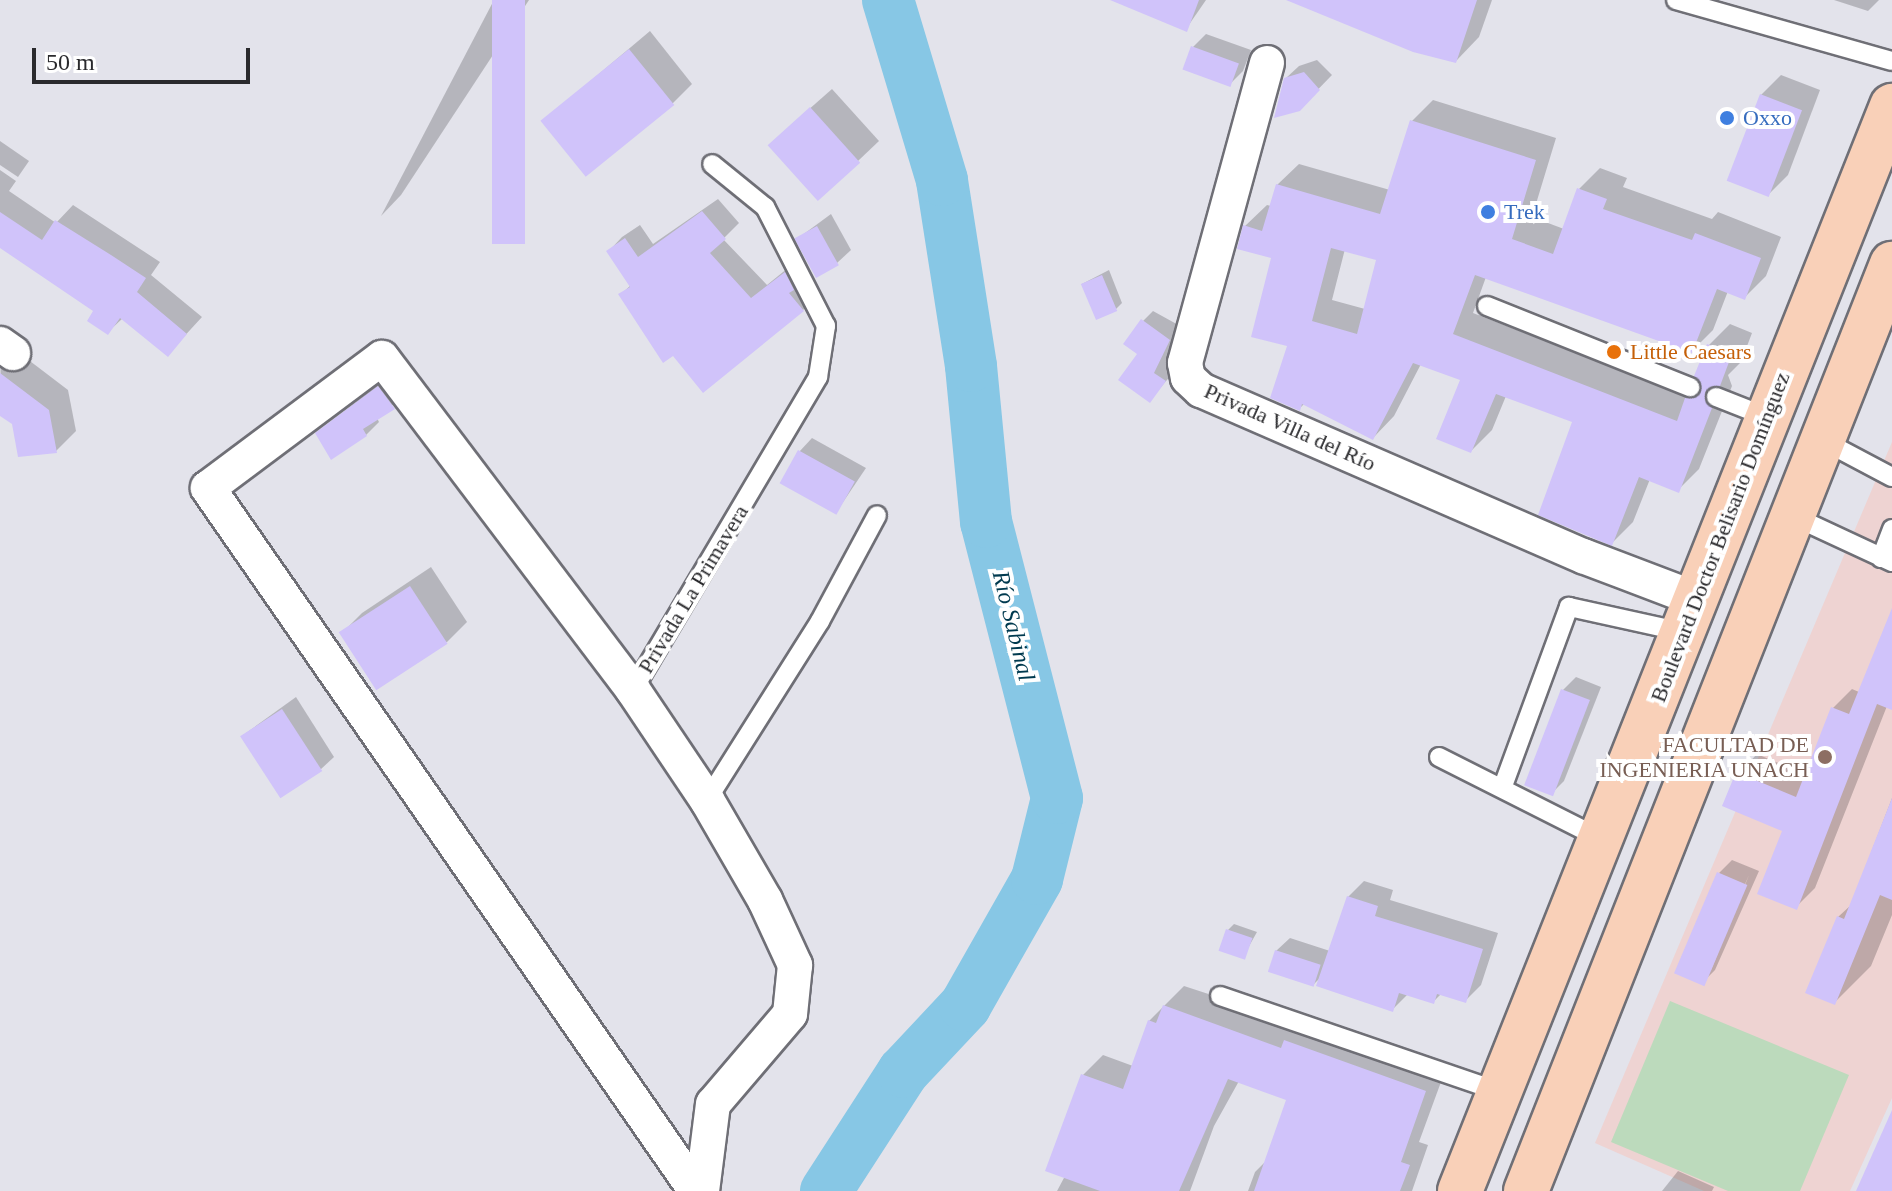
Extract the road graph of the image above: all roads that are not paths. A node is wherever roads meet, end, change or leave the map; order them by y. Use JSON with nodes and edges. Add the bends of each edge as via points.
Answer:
{"nodes":[{"id":1,"x":1676,"y":0,"type":"edge"},
{"id":2,"x":1892,"y":61,"type":"edge"},
{"id":3,"x":1267,"y":63,"type":"dead end"},
{"id":4,"x":1892,"y":106,"type":"edge"},
{"id":5,"x":712,"y":164,"type":"dead end"},
{"id":6,"x":1892,"y":264,"type":"edge"},
{"id":7,"x":1487,"y":306,"type":"dead end"},
{"id":8,"x":1690,"y":387,"type":"dead end"},
{"id":9,"x":1716,"y":397,"type":"dead end"},
{"id":10,"x":1767,"y":417,"type":"junction"},
{"id":11,"x":1822,"y":440,"type":"junction"},
{"id":12,"x":1892,"y":477,"type":"edge"},
{"id":13,"x":877,"y":515,"type":"dead end"},
{"id":14,"x":1795,"y":517,"type":"junction"},
{"id":15,"x":1892,"y":529,"type":"edge"},
{"id":16,"x":1886,"y":560,"type":"edge"},
{"id":17,"x":1690,"y":615,"type":"junction"},
{"id":18,"x":633,"y":690,"type":"junction"},
{"id":19,"x":1439,"y":757,"type":"dead end"},
{"id":20,"x":1503,"y":786,"type":"junction"},
{"id":21,"x":707,"y":800,"type":"junction"},
{"id":22,"x":1601,"y":839,"type":"junction"},
{"id":23,"x":1220,"y":996,"type":"dead end"},
{"id":24,"x":1500,"y":1092,"type":"junction"},
{"id":25,"x":696,"y":1191,"type":"edge"},
{"id":26,"x":702,"y":1191,"type":"edge"},
{"id":27,"x":1460,"y":1191,"type":"edge"},
{"id":28,"x":1526,"y":1191,"type":"edge"}],
"edges":[{"from":1,"to":2,"type":"lane"},
{"from":3,"to":17,"type":"street","name":"Privada Villa del Río","via":[[1185,363],[1188,378],[1201,390],[1583,556]]},
{"from":4,"to":10,"type":"main road","name":"Boulevard Doctor Belisario Domínguez"},
{"from":5,"to":18,"type":"lane","name":"Privada La Primavera","via":[[765,207],[826,326],[818,377]]},
{"from":6,"to":11,"type":"main road"},
{"from":7,"to":8,"type":"lane"},
{"from":9,"to":10,"type":"lane"},
{"from":10,"to":17,"type":"main road","name":"Boulevard Doctor Belisario Domínguez"},
{"from":11,"to":12,"type":"lane"},
{"from":11,"to":14,"type":"main road"},
{"from":13,"to":21,"type":"lane","via":[[820,621]]},
{"from":14,"to":16,"type":"lane"},
{"from":14,"to":28,"type":"main road"},
{"from":15,"to":16,"type":"lane"},
{"from":17,"to":20,"type":"lane","via":[[1569,607]]},
{"from":17,"to":22,"type":"main road","name":"Boulevard Doctor Belisario Domínguez"},
{"from":18,"to":21,"type":"street","name":"Privada La Primavera"},
{"from":18,"to":25,"type":"street","via":[[382,358],[208,488]]},
{"from":19,"to":20,"type":"lane"},
{"from":20,"to":22,"type":"lane"},
{"from":21,"to":26,"type":"street","name":"Privada La Primavera","via":[[765,900],[795,965],[790,1014],[713,1104]]},
{"from":22,"to":24,"type":"main road","name":"Boulevard Doctor Belisario Domínguez"},
{"from":23,"to":24,"type":"lane"},
{"from":24,"to":27,"type":"main road","name":"Boulevard Doctor Belisario Domínguez"}]}
